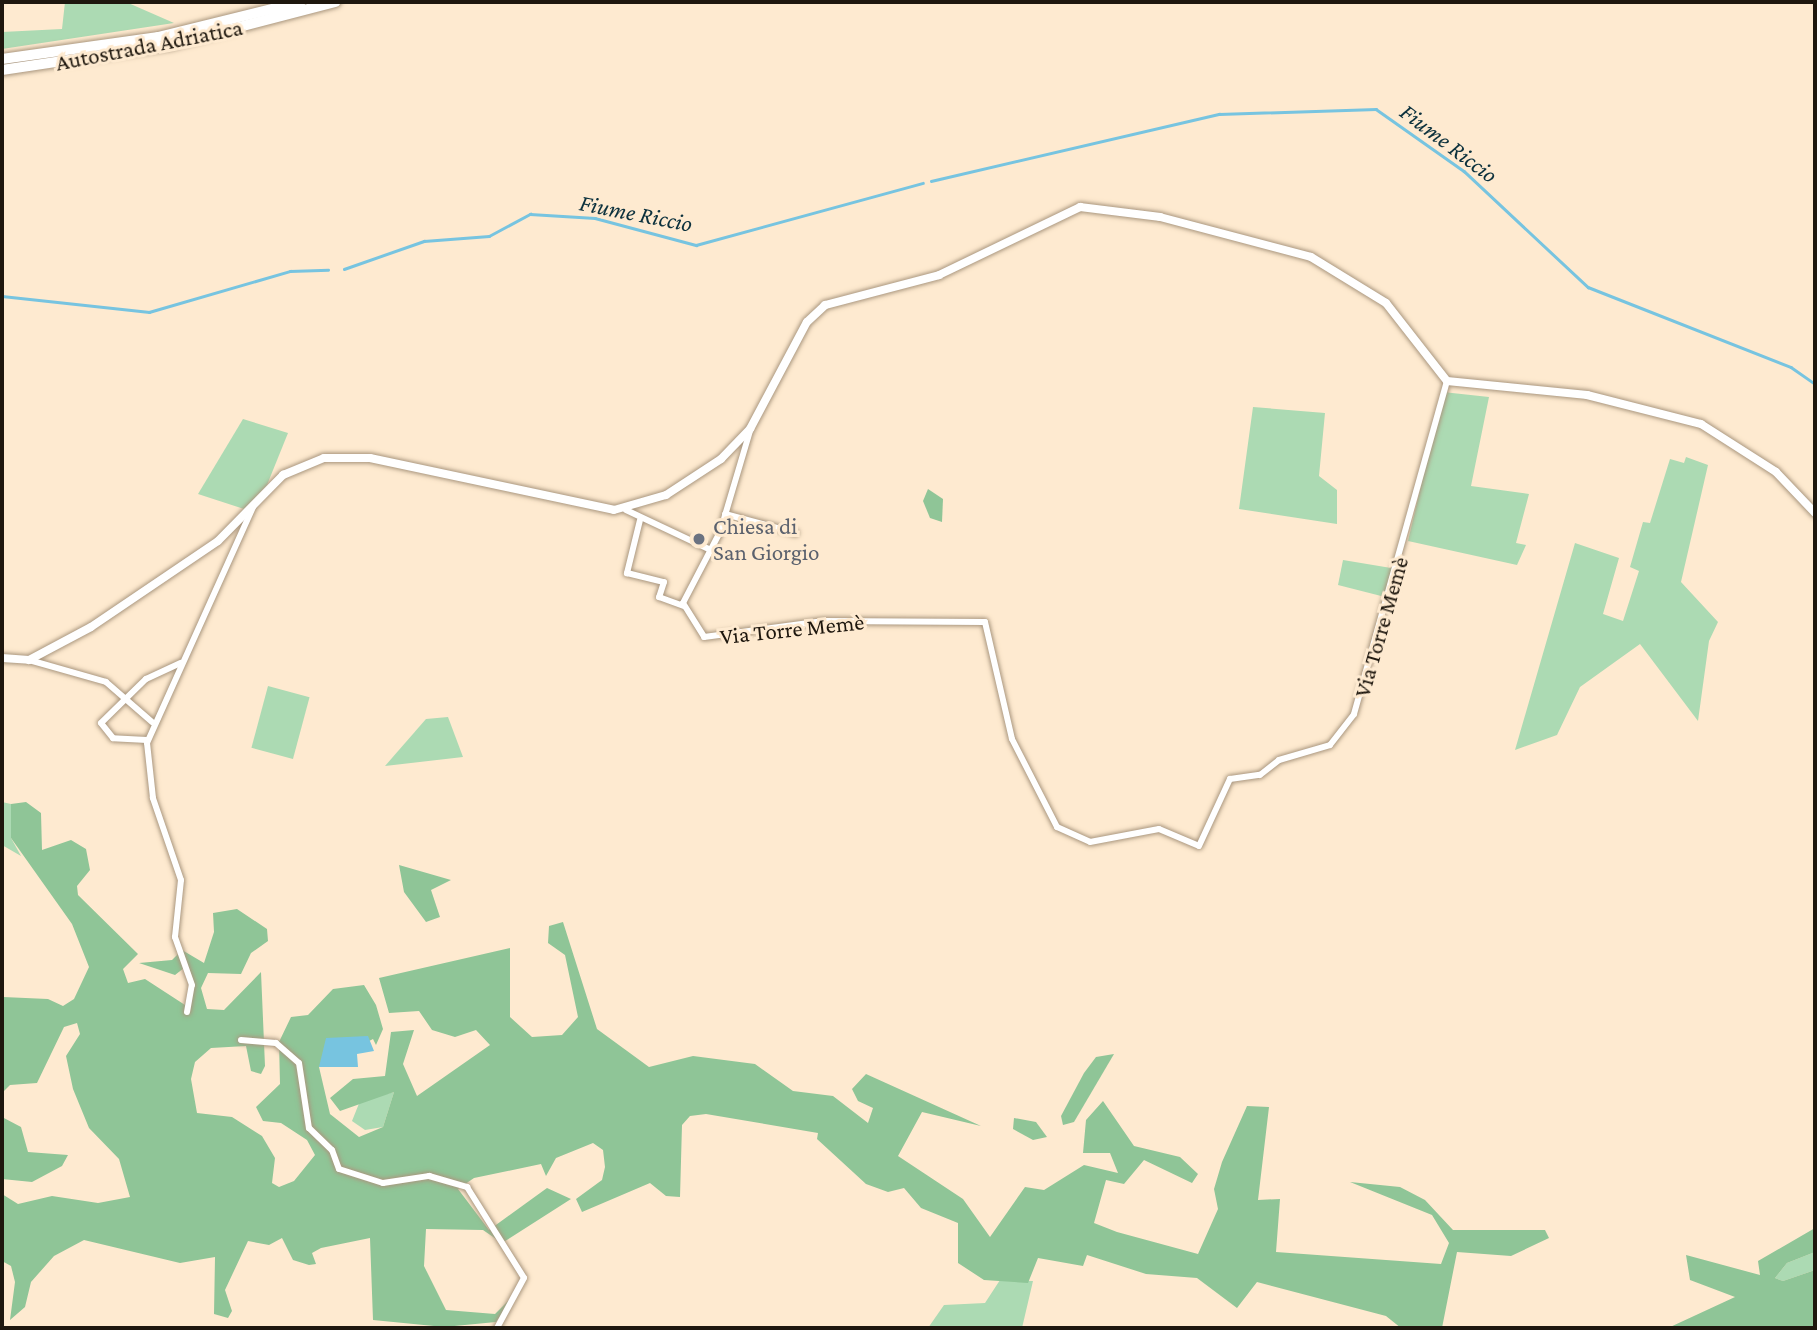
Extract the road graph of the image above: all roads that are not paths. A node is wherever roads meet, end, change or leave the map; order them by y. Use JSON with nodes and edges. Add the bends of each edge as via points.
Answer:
{"nodes":[{"id":1,"x":301,"y":2,"type":"edge"},
{"id":2,"x":335,"y":2,"type":"edge"},
{"id":3,"x":270,"y":16,"type":"junction"},
{"id":4,"x":2,"y":59,"type":"edge"},
{"id":5,"x":2,"y":70,"type":"edge"},
{"id":6,"x":1447,"y":381,"type":"junction"},
{"id":7,"x":750,"y":429,"type":"junction"},
{"id":8,"x":257,"y":497,"type":"junction"},
{"id":9,"x":626,"y":510,"type":"junction"},
{"id":10,"x":1815,"y":513,"type":"edge"},
{"id":11,"x":725,"y":514,"type":"junction"},
{"id":12,"x":640,"y":520,"type":"junction"},
{"id":13,"x":796,"y":533,"type":"dead end"},
{"id":14,"x":709,"y":549,"type":"junction"},
{"id":15,"x":684,"y":606,"type":"junction"},
{"id":16,"x":2,"y":658,"type":"edge"},
{"id":17,"x":29,"y":660,"type":"junction"},
{"id":18,"x":181,"y":663,"type":"junction"},
{"id":19,"x":129,"y":698,"type":"junction"},
{"id":20,"x":152,"y":722,"type":"junction"},
{"id":21,"x":147,"y":740,"type":"junction"},
{"id":22,"x":187,"y":1012,"type":"dead end"},
{"id":23,"x":241,"y":1040,"type":"dead end"},
{"id":24,"x":498,"y":1328,"type":"edge"}],
"edges":[{"from":1,"to":3,"type":"highway","name":"Autostrada Adriatica"},
{"from":2,"to":3,"type":"highway","name":"Autostrada Adriatica"},
{"from":3,"to":4,"type":"highway","name":"Autostrada Adriatica"},
{"from":3,"to":5,"type":"highway","name":"Autostrada Adriatica","via":[[134,51]]},
{"from":6,"to":7,"type":"street","via":[[1396,312],[1328,265],[1173,221],[1093,206],[1053,216],[939,275],[825,305],[807,321]]},
{"from":6,"to":10,"type":"street","via":[[1587,395],[1702,424],[1776,472]]},
{"from":6,"to":15,"type":"street","name":"Via Torre Memè","via":[[1354,714],[1330,745],[1279,760],[1260,775],[1230,779],[1199,846],[1159,829],[1090,842],[1057,828],[1012,739],[985,622],[824,621],[704,637]]},
{"from":7,"to":9,"type":"street","via":[[697,477]]},
{"from":7,"to":11,"type":"street"},
{"from":8,"to":9,"type":"street","via":[[299,466],[350,456]]},
{"from":8,"to":17,"type":"street","via":[[218,541],[91,627]]},
{"from":8,"to":18,"type":"street"},
{"from":9,"to":12,"type":"street"},
{"from":11,"to":13,"type":"street"},
{"from":11,"to":14,"type":"street"},
{"from":12,"to":14,"type":"street"},
{"from":12,"to":15,"type":"street","via":[[627,573],[664,582],[659,597]]},
{"from":14,"to":15,"type":"street"},
{"from":16,"to":17,"type":"street"},
{"from":17,"to":19,"type":"street","via":[[90,675]]},
{"from":18,"to":19,"type":"street","via":[[152,674]]},
{"from":18,"to":20,"type":"street"},
{"from":19,"to":20,"type":"street"},
{"from":19,"to":21,"type":"street","via":[[101,726],[113,738]]},
{"from":20,"to":21,"type":"street"},
{"from":21,"to":22,"type":"street","via":[[153,798],[181,880],[175,937],[192,985]]},
{"from":23,"to":24,"type":"street","via":[[276,1043],[299,1063],[309,1128],[332,1150],[339,1169],[383,1182],[429,1176],[467,1187],[524,1278]]}]}
